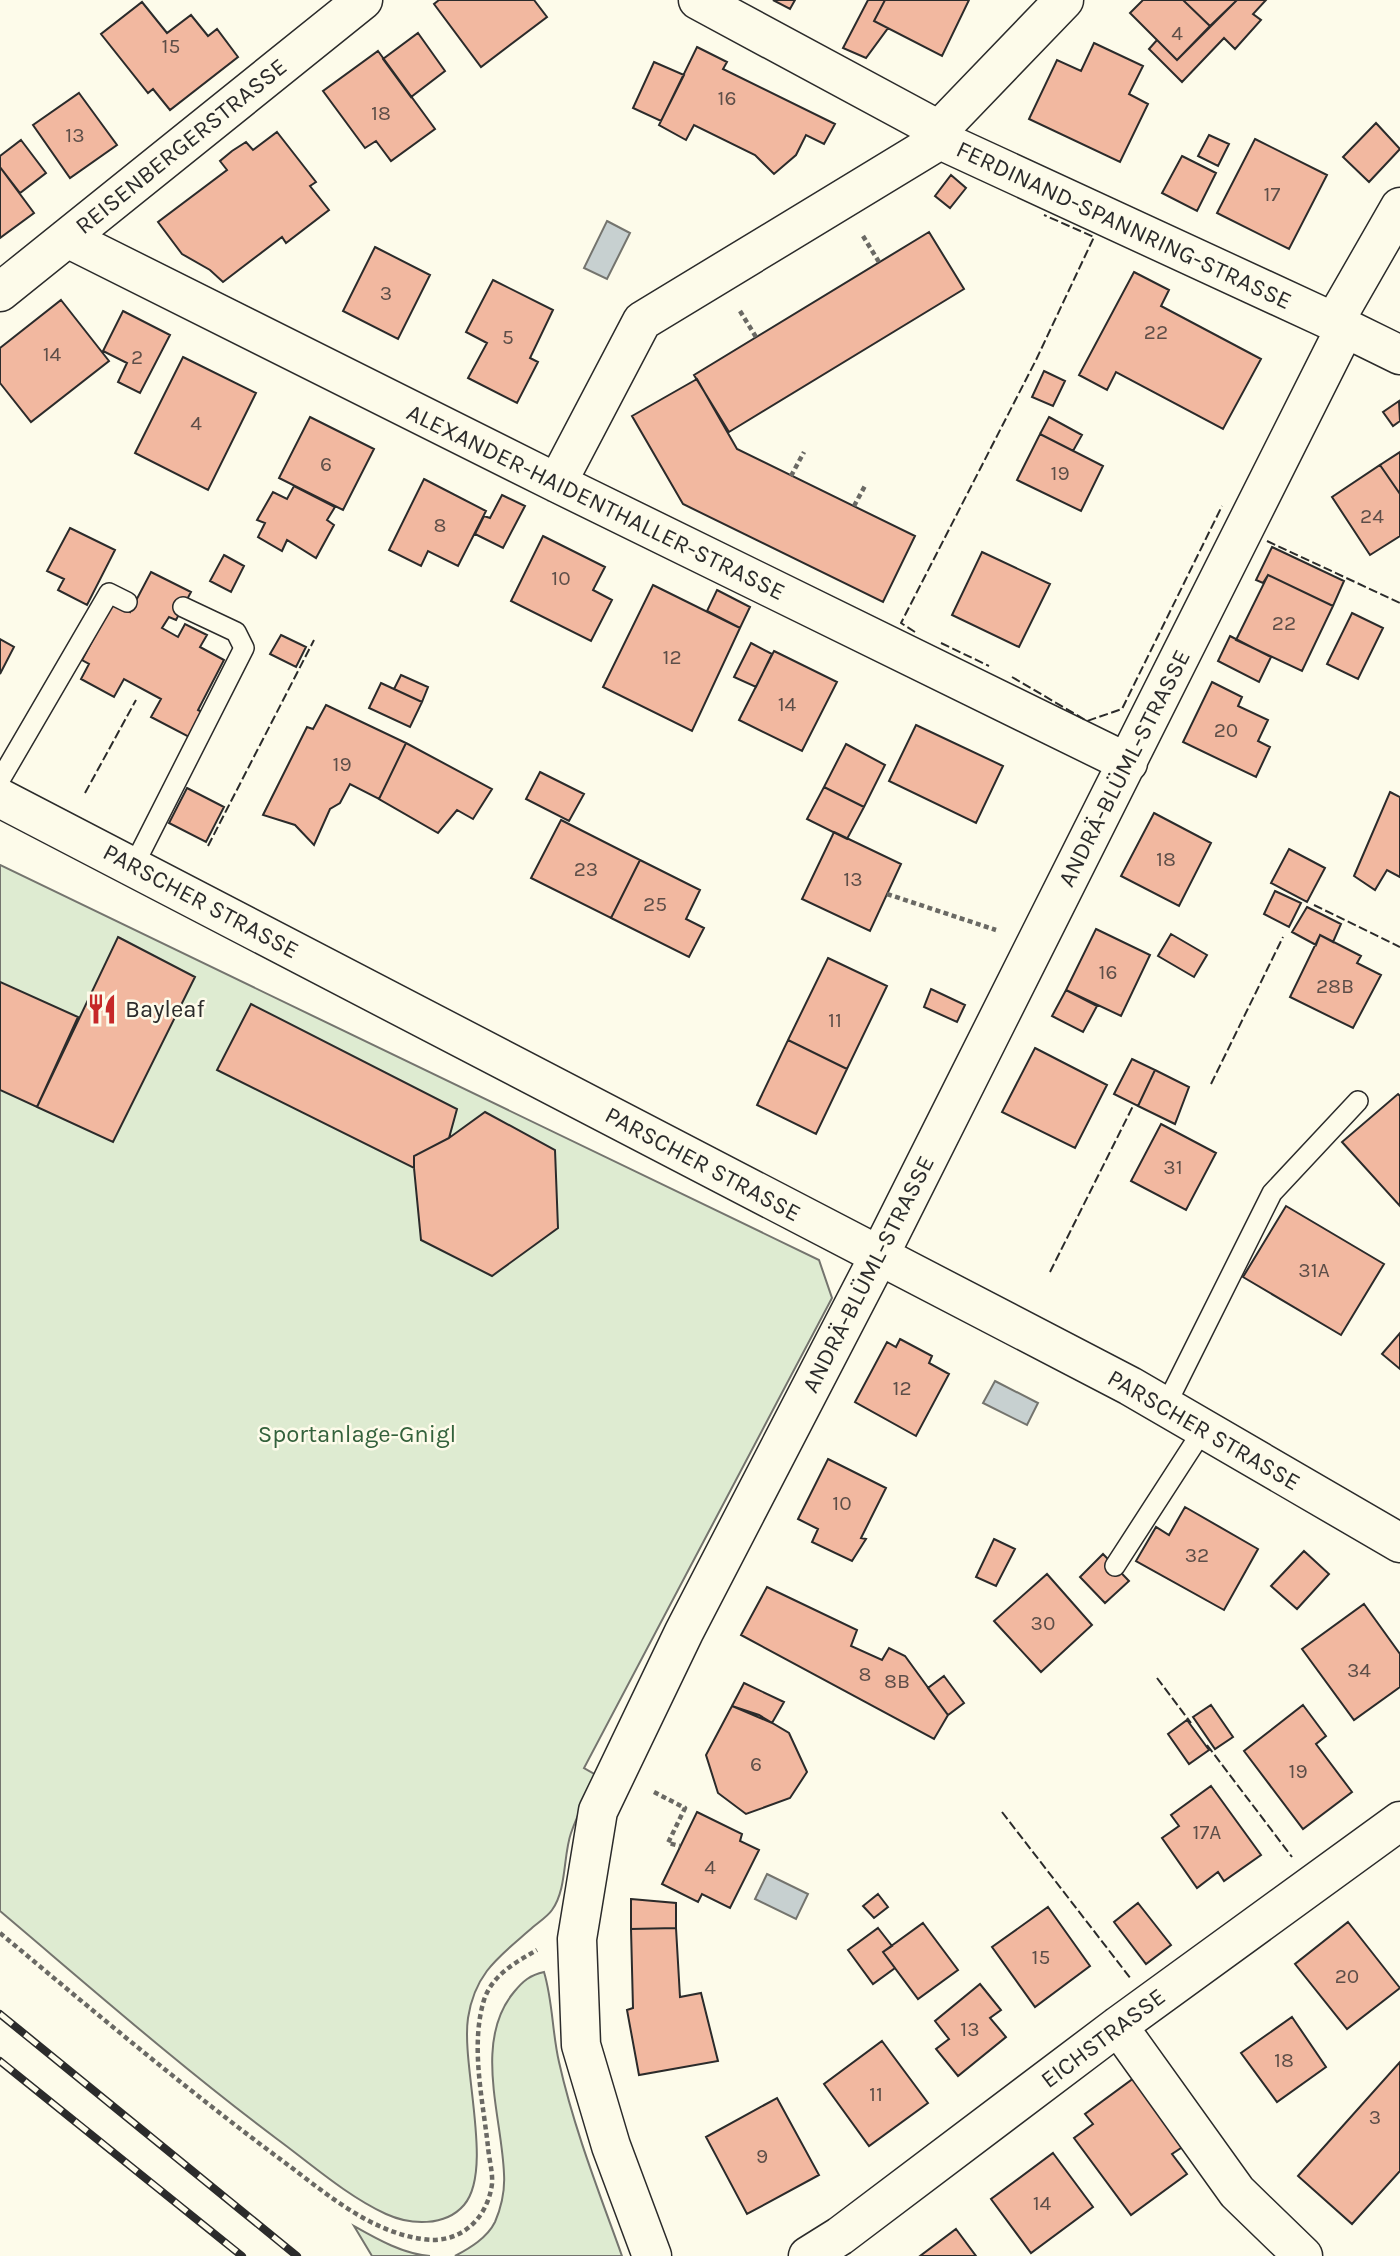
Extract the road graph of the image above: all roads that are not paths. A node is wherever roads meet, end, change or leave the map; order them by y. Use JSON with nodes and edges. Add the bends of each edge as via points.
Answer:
{"nodes":[{"id":1,"x":363,"y":0,"type":"edge"},
{"id":2,"x":698,"y":0,"type":"edge"},
{"id":3,"x":1064,"y":0,"type":"edge"},
{"id":4,"x":1400,"y":206,"type":"edge"},
{"id":5,"x":67,"y":238,"type":"junction"},
{"id":6,"x":0,"y":292,"type":"edge"},
{"id":7,"x":1339,"y":325,"type":"junction"},
{"id":8,"x":1400,"y":355,"type":"edge"},
{"id":9,"x":557,"y":483,"type":"junction"},
{"id":10,"x":127,"y":602,"type":"dead end"},
{"id":11,"x":183,"y":607,"type":"dead end"},
{"id":12,"x":1128,"y":763,"type":"junction"},
{"id":13,"x":0,"y":780,"type":"edge"},
{"id":14,"x":0,"y":798,"type":"edge"},
{"id":15,"x":134,"y":865,"type":"junction"},
{"id":16,"x":1358,"y":1101,"type":"dead end"},
{"id":17,"x":879,"y":1256,"type":"junction"},
{"id":18,"x":1165,"y":1407,"type":"junction"},
{"id":19,"x":1203,"y":1430,"type":"junction"},
{"id":20,"x":1400,"y":1543,"type":"edge"},
{"id":21,"x":1115,"y":1566,"type":"dead end"},
{"id":22,"x":1400,"y":1821,"type":"edge"},
{"id":23,"x":1118,"y":2026,"type":"junction"},
{"id":24,"x":652,"y":2256,"type":"edge"},
{"id":25,"x":807,"y":2256,"type":"edge"},
{"id":26,"x":1303,"y":2256,"type":"edge"}],
"edges":[{"from":1,"to":5,"type":"street","name":"REISENBERGERSTRASSE"},
{"from":2,"to":3,"type":"street","name":"FERDINAND-SPANNRING-STRASSE","via":[[939,130]]},
{"from":4,"to":7,"type":"street","name":"ANDRÄ-BLÜML-STRASSE"},
{"from":5,"to":6,"type":"street","name":"REISENBERGERSTRASSE"},
{"from":5,"to":9,"type":"street","name":"ALEXANDER-HAIDENTHALLER-STRASSE"},
{"from":7,"to":8,"type":"street","name":"FERDINAND-SPANNRING-STRASSE"},
{"from":7,"to":9,"type":"street","name":"FERDINAND-SPANNRING-STRASSE","via":[[940,140],[642,321]]},
{"from":7,"to":12,"type":"street","name":"ANDRÄ-BLÜML-STRASSE"},
{"from":9,"to":12,"type":"street","name":"ALEXANDER-HAIDENTHALLER-STRASSE"},
{"from":10,"to":13,"type":"lane","via":[[109,593]]},
{"from":11,"to":15,"type":"lane","via":[[236,632],[244,648]]},
{"from":12,"to":17,"type":"street","name":"ANDRÄ-BLÜML-STRASSE"},
{"from":14,"to":15,"type":"street","name":"PARSCHER STRASSE"},
{"from":15,"to":17,"type":"street","name":"PARSCHER STRASSE"},
{"from":16,"to":18,"type":"lane","via":[[1272,1193]]},
{"from":17,"to":18,"type":"street","name":"PARSCHER STRASSE"},
{"from":17,"to":24,"type":"street","name":"ANDRÄ-BLÜML-STRASSE","via":[[684,1632],[598,1811],[577,1939],[581,2045],[611,2146]]},
{"from":18,"to":19,"type":"street","name":"PARSCHER STRASSE"},
{"from":19,"to":20,"type":"street","name":"PARSCHER STRASSE"},
{"from":19,"to":21,"type":"lane"},
{"from":22,"to":23,"type":"street","name":"EICHSTRASSE"},
{"from":23,"to":25,"type":"street","name":"EICHSTRASSE","via":[[840,2236]]},
{"from":23,"to":26,"type":"street","via":[[1237,2192]]}]}
